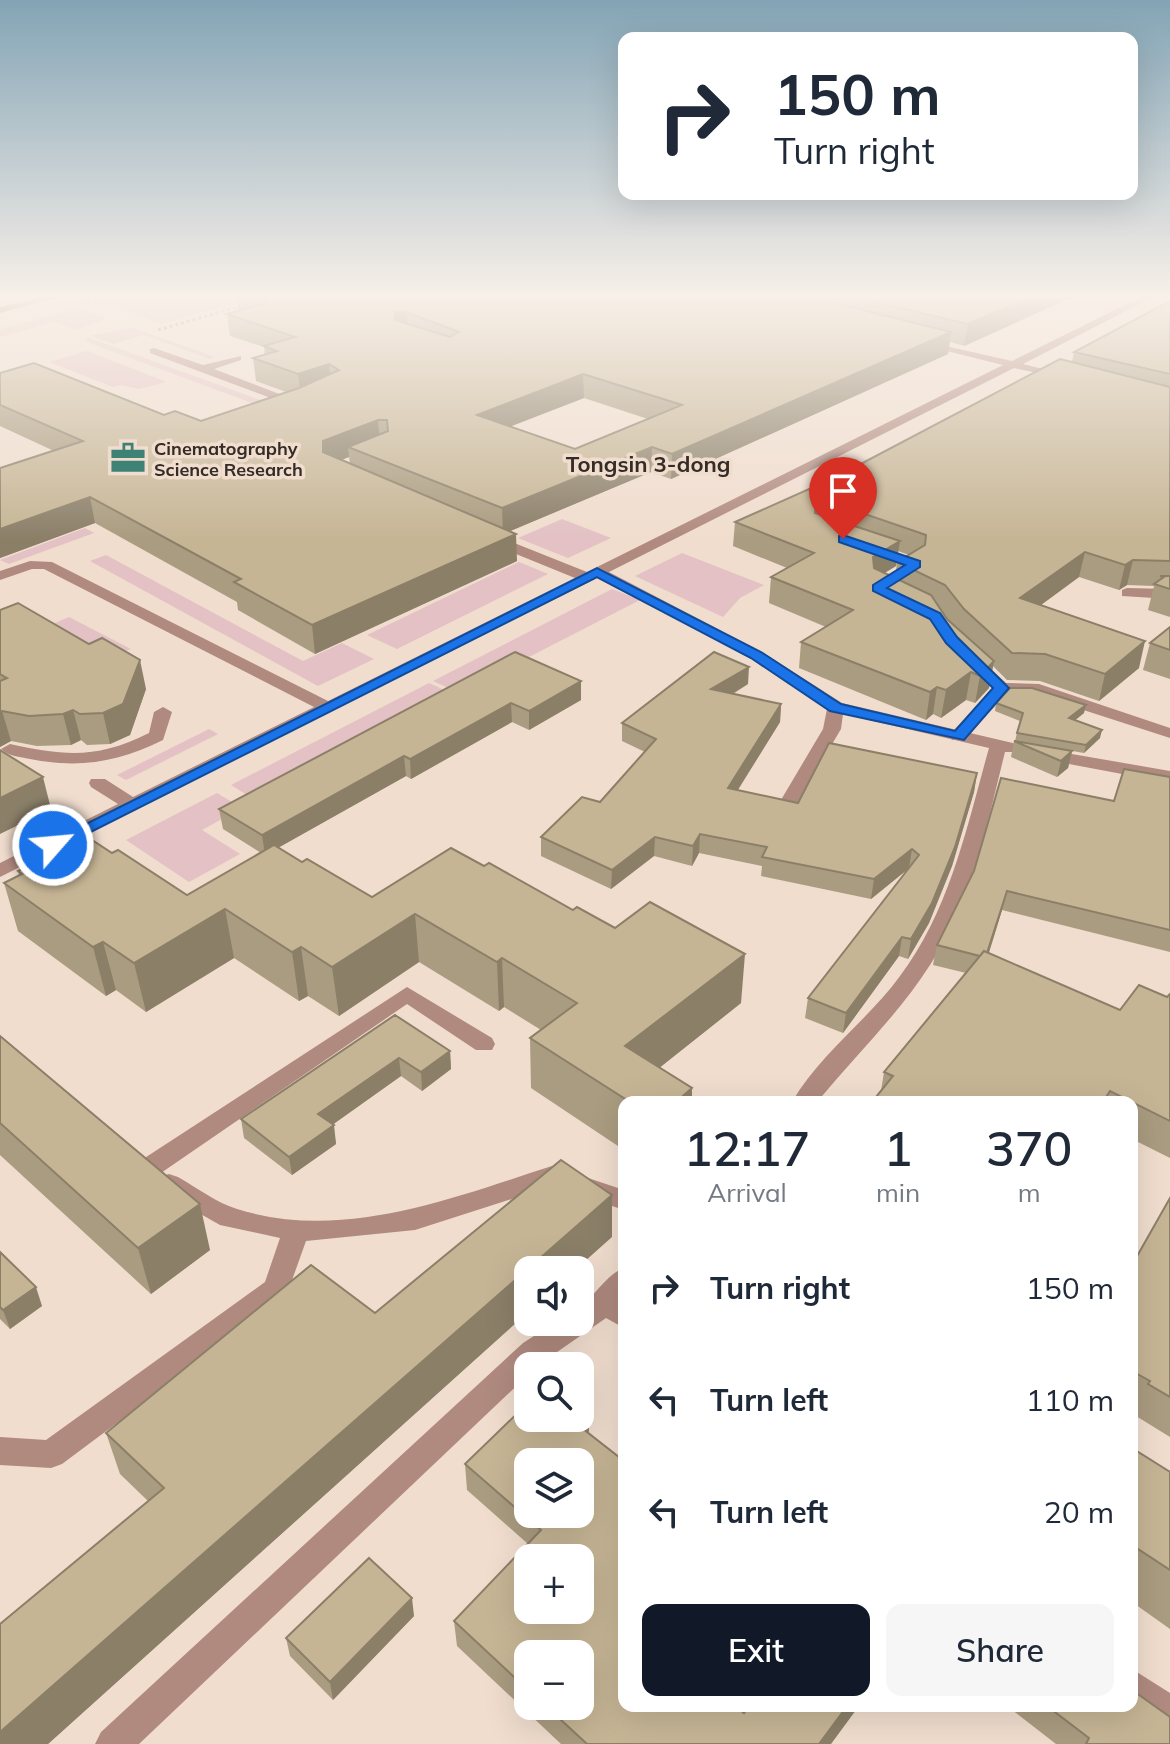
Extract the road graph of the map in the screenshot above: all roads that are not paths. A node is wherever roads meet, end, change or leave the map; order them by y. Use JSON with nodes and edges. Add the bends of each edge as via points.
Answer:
{"nodes":[{"id":1,"x":223,"y":376,"type":"edge"},
{"id":2,"x":986,"y":376,"type":"edge"},
{"id":3,"x":1061,"y":376,"type":"edge"},
{"id":4,"x":1078,"y":381,"type":"edge"},
{"id":5,"x":311,"y":401,"type":"edge"},
{"id":6,"x":481,"y":534,"type":"edge"},
{"id":7,"x":592,"y":574,"type":"junction"},
{"id":8,"x":0,"y":576,"type":"edge"},
{"id":9,"x":1127,"y":593,"type":"edge"},
{"id":10,"x":1170,"y":594,"type":"edge"},
{"id":11,"x":961,"y":650,"type":"edge"},
{"id":12,"x":1002,"y":688,"type":"junction"},
{"id":13,"x":327,"y":707,"type":"junction"},
{"id":14,"x":836,"y":707,"type":"junction"},
{"id":15,"x":163,"y":712,"type":"dead end"},
{"id":16,"x":1168,"y":733,"type":"edge"},
{"id":17,"x":958,"y":736,"type":"junction"},
{"id":18,"x":998,"y":746,"type":"junction"},
{"id":19,"x":10,"y":749,"type":"edge"},
{"id":20,"x":98,"y":761,"type":"junction"},
{"id":21,"x":1170,"y":777,"type":"edge"},
{"id":22,"x":132,"y":805,"type":"junction"},
{"id":23,"x":787,"y":805,"type":"edge"},
{"id":24,"x":0,"y":871,"type":"edge"},
{"id":25,"x":484,"y":1044,"type":"dead end"},
{"id":26,"x":809,"y":1096,"type":"edge"},
{"id":27,"x":126,"y":1148,"type":"edge"},
{"id":28,"x":149,"y":1168,"type":"junction"},
{"id":29,"x":618,"y":1198,"type":"edge"},
{"id":30,"x":296,"y":1231,"type":"junction"},
{"id":31,"x":615,"y":1309,"type":"edge"},
{"id":32,"x":594,"y":1316,"type":"edge"},
{"id":33,"x":557,"y":1336,"type":"edge"},
{"id":34,"x":0,"y":1451,"type":"edge"},
{"id":35,"x":1138,"y":1690,"type":"edge"},
{"id":36,"x":1170,"y":1714,"type":"edge"},
{"id":37,"x":113,"y":1744,"type":"edge"}],
"edges":[{"from":1,"to":5,"type":"street","via":[[301,405]]},
{"from":2,"to":7,"type":"street"},
{"from":3,"to":4,"type":"street"},
{"from":6,"to":7,"type":"street"},
{"from":7,"to":13,"type":"street"},
{"from":7,"to":14,"type":"street","via":[[756,655]]},
{"from":8,"to":13,"type":"street","via":[[47,565]]},
{"from":9,"to":10,"type":"street"},
{"from":11,"to":12,"type":"street"},
{"from":12,"to":16,"type":"street","via":[[1033,688]]},
{"from":12,"to":17,"type":"street"},
{"from":13,"to":22,"type":"street"},
{"from":14,"to":17,"type":"street"},
{"from":14,"to":23,"type":"street","via":[[832,729]]},
{"from":15,"to":20,"type":"street","via":[[157,736]]},
{"from":17,"to":18,"type":"street"},
{"from":18,"to":21,"type":"street"},
{"from":18,"to":26,"type":"street","via":[[973,840],[935,938],[909,978]]},
{"from":19,"to":20,"type":"street","via":[[63,761]]},
{"from":20,"to":22,"type":"street","via":[[98,783]]},
{"from":22,"to":24,"type":"street"},
{"from":25,"to":28,"type":"street","via":[[407,994]]},
{"from":27,"to":28,"type":"street"},
{"from":28,"to":30,"type":"street","via":[[229,1218]]},
{"from":29,"to":30,"type":"street","via":[[552,1176],[415,1220]]},
{"from":30,"to":34,"type":"street","via":[[276,1289],[51,1454]]},
{"from":31,"to":32,"type":"street"},
{"from":33,"to":37,"type":"street","via":[[533,1352]]},
{"from":35,"to":36,"type":"street"}]}
